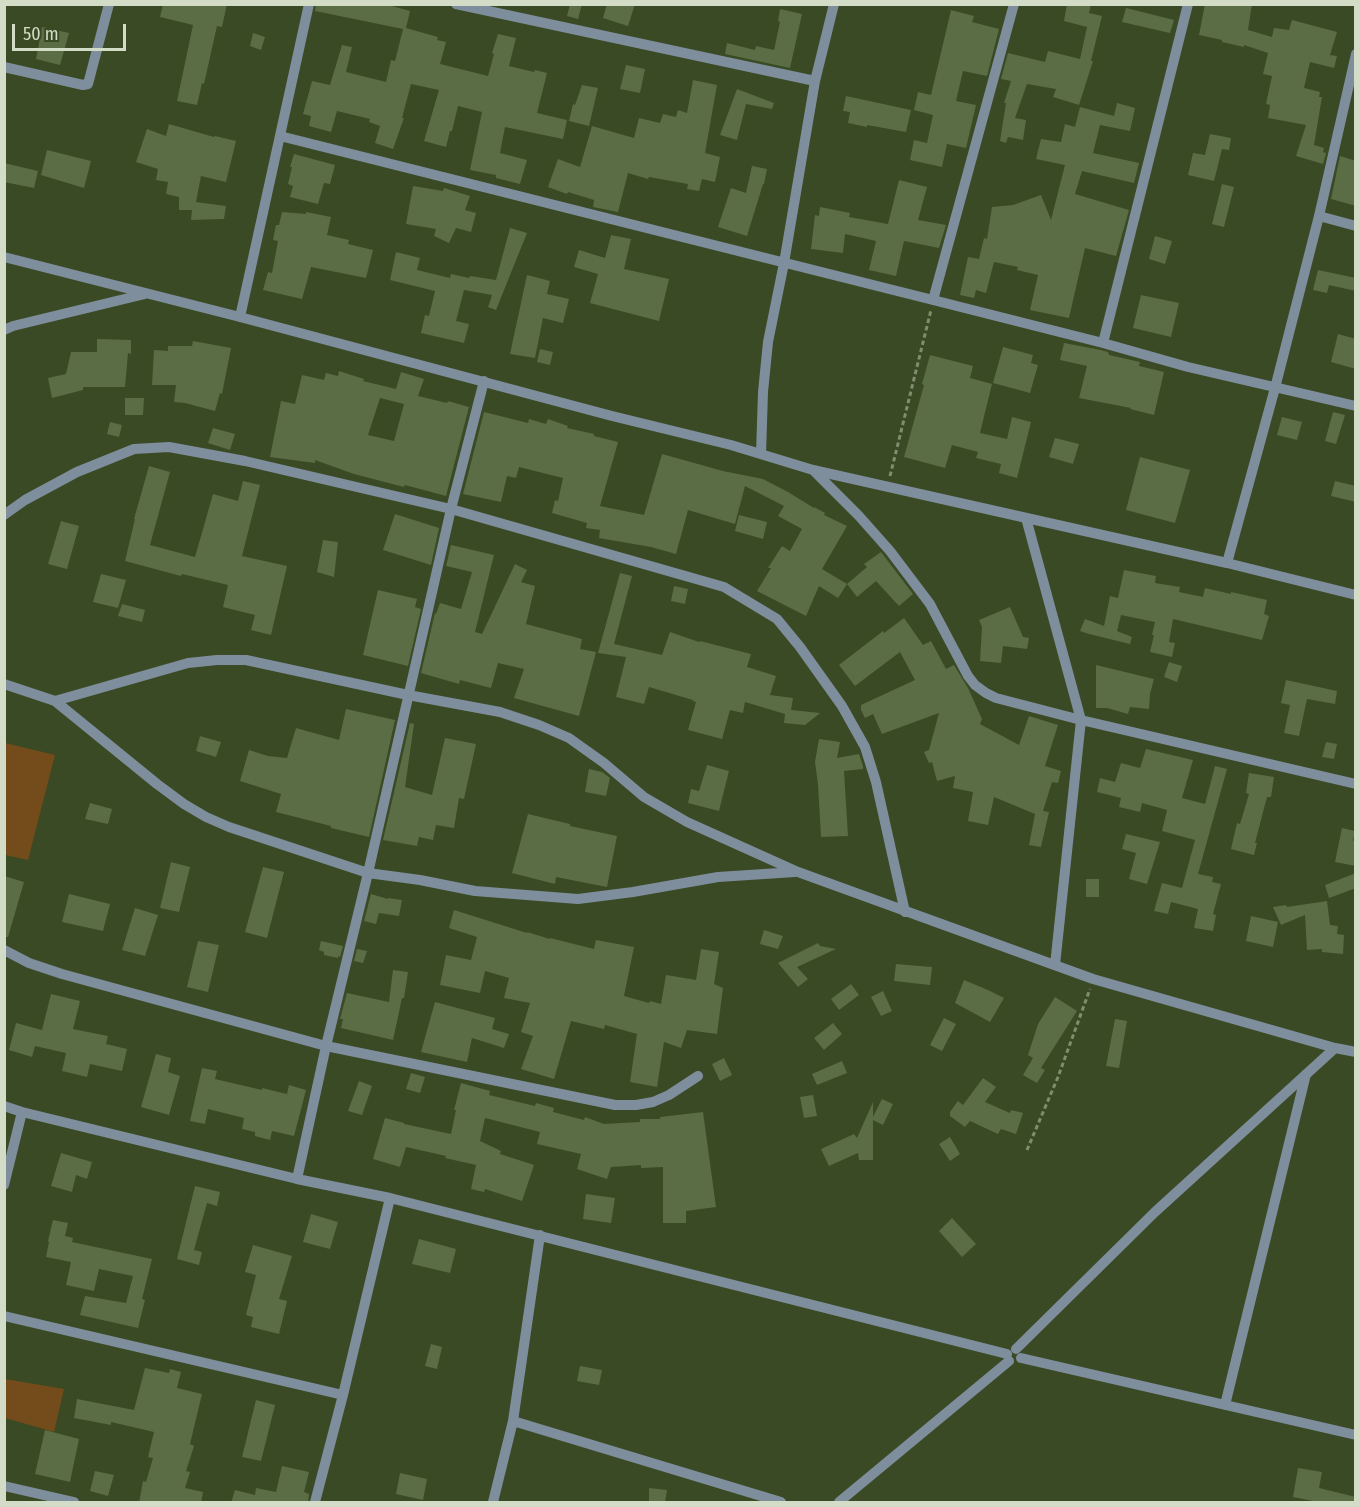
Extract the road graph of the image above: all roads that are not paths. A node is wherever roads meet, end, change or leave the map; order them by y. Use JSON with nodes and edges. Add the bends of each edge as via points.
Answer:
{"nodes":[{"id":1,"x":109,"y":4,"type":"edge"},
{"id":2,"x":309,"y":4,"type":"edge"},
{"id":3,"x":456,"y":4,"type":"edge"},
{"id":4,"x":834,"y":4,"type":"edge"},
{"id":5,"x":1014,"y":4,"type":"edge"},
{"id":6,"x":1188,"y":4,"type":"edge"},
{"id":7,"x":490,"y":8,"type":"edge"},
{"id":8,"x":1355,"y":56,"type":"edge"},
{"id":9,"x":4,"y":67,"type":"edge"},
{"id":10,"x":815,"y":81,"type":"junction"},
{"id":11,"x":280,"y":136,"type":"junction"},
{"id":12,"x":1319,"y":216,"type":"junction"},
{"id":13,"x":1356,"y":226,"type":"edge"},
{"id":14,"x":4,"y":257,"type":"edge"},
{"id":15,"x":784,"y":263,"type":"junction"},
{"id":16,"x":148,"y":294,"type":"junction"},
{"id":17,"x":933,"y":300,"type":"junction"},
{"id":18,"x":240,"y":317,"type":"junction"},
{"id":19,"x":4,"y":330,"type":"edge"},
{"id":20,"x":1103,"y":343,"type":"junction"},
{"id":21,"x":484,"y":381,"type":"junction"},
{"id":22,"x":1275,"y":388,"type":"junction"},
{"id":23,"x":1356,"y":406,"type":"edge"},
{"id":24,"x":762,"y":454,"type":"junction"},
{"id":25,"x":813,"y":470,"type":"junction"},
{"id":26,"x":451,"y":509,"type":"junction"},
{"id":27,"x":4,"y":515,"type":"edge"},
{"id":28,"x":1026,"y":518,"type":"junction"},
{"id":29,"x":1227,"y":563,"type":"junction"},
{"id":30,"x":1356,"y":595,"type":"edge"},
{"id":31,"x":4,"y":684,"type":"edge"},
{"id":32,"x":408,"y":695,"type":"junction"},
{"id":33,"x":55,"y":700,"type":"junction"},
{"id":34,"x":1081,"y":720,"type":"junction"},
{"id":35,"x":1356,"y":784,"type":"edge"},
{"id":36,"x":798,"y":872,"type":"junction"},
{"id":37,"x":368,"y":873,"type":"junction"},
{"id":38,"x":905,"y":912,"type":"junction"},
{"id":39,"x":4,"y":950,"type":"edge"},
{"id":40,"x":1055,"y":965,"type":"junction"},
{"id":41,"x":326,"y":1046,"type":"junction"},
{"id":42,"x":1335,"y":1048,"type":"junction"},
{"id":43,"x":1356,"y":1052,"type":"edge"},
{"id":44,"x":1306,"y":1074,"type":"junction"},
{"id":45,"x":698,"y":1076,"type":"dead end"},
{"id":46,"x":4,"y":1106,"type":"edge"},
{"id":47,"x":22,"y":1112,"type":"junction"},
{"id":48,"x":297,"y":1179,"type":"junction"},
{"id":49,"x":4,"y":1185,"type":"edge"},
{"id":50,"x":390,"y":1198,"type":"junction"},
{"id":51,"x":540,"y":1235,"type":"junction"},
{"id":52,"x":4,"y":1316,"type":"edge"},
{"id":53,"x":1013,"y":1355,"type":"junction"},
{"id":54,"x":343,"y":1395,"type":"junction"},
{"id":55,"x":1225,"y":1405,"type":"junction"},
{"id":56,"x":513,"y":1421,"type":"junction"},
{"id":57,"x":1356,"y":1435,"type":"edge"},
{"id":58,"x":4,"y":1486,"type":"edge"},
{"id":59,"x":846,"y":1500,"type":"edge"},
{"id":60,"x":74,"y":1503,"type":"edge"},
{"id":61,"x":315,"y":1503,"type":"edge"},
{"id":62,"x":493,"y":1503,"type":"edge"},
{"id":63,"x":781,"y":1503,"type":"edge"}],
"edges":[{"from":1,"to":9,"type":"street","via":[[88,84]]},
{"from":2,"to":11,"type":"street"},
{"from":3,"to":7,"type":"street"},
{"from":4,"to":10,"type":"street"},
{"from":5,"to":17,"type":"street"},
{"from":6,"to":20,"type":"street"},
{"from":7,"to":10,"type":"street"},
{"from":8,"to":12,"type":"street"},
{"from":10,"to":15,"type":"street"},
{"from":11,"to":15,"type":"street"},
{"from":11,"to":18,"type":"street"},
{"from":12,"to":13,"type":"street"},
{"from":12,"to":22,"type":"street"},
{"from":14,"to":16,"type":"street"},
{"from":15,"to":17,"type":"street"},
{"from":15,"to":24,"type":"street","via":[[764,375]]},
{"from":16,"to":18,"type":"street"},
{"from":16,"to":19,"type":"street"},
{"from":17,"to":20,"type":"street"},
{"from":18,"to":21,"type":"street"},
{"from":20,"to":22,"type":"street"},
{"from":21,"to":24,"type":"street"},
{"from":21,"to":26,"type":"street"},
{"from":22,"to":23,"type":"street"},
{"from":22,"to":29,"type":"street"},
{"from":24,"to":25,"type":"street"},
{"from":25,"to":28,"type":"street"},
{"from":25,"to":34,"type":"street","via":[[890,551],[930,604],[975,685],[996,698]]},
{"from":26,"to":27,"type":"street","via":[[169,447],[134,449],[77,472]]},
{"from":26,"to":32,"type":"street"},
{"from":26,"to":38,"type":"street","via":[[711,582],[777,619],[842,706],[865,747]]},
{"from":28,"to":29,"type":"street"},
{"from":28,"to":34,"type":"street"},
{"from":29,"to":30,"type":"street"},
{"from":31,"to":33,"type":"street"},
{"from":32,"to":33,"type":"street","via":[[246,660],[217,660],[188,663]]},
{"from":32,"to":36,"type":"street","via":[[500,712],[569,738],[644,797],[687,822]]},
{"from":32,"to":37,"type":"street"},
{"from":33,"to":37,"type":"street","via":[[157,784],[199,813],[229,827]]},
{"from":34,"to":35,"type":"street"},
{"from":34,"to":40,"type":"street"},
{"from":36,"to":37,"type":"street","via":[[718,877],[578,898],[475,891]]},
{"from":36,"to":38,"type":"street"},
{"from":37,"to":41,"type":"street"},
{"from":38,"to":40,"type":"street"},
{"from":39,"to":41,"type":"street","via":[[62,974]]},
{"from":40,"to":42,"type":"street"},
{"from":41,"to":45,"type":"street","via":[[615,1106],[653,1101]]},
{"from":41,"to":48,"type":"street"},
{"from":42,"to":43,"type":"street"},
{"from":42,"to":44,"type":"street"},
{"from":44,"to":53,"type":"street","via":[[1155,1212]]},
{"from":44,"to":55,"type":"street"},
{"from":46,"to":47,"type":"street"},
{"from":47,"to":48,"type":"street"},
{"from":47,"to":49,"type":"street"},
{"from":48,"to":50,"type":"street"},
{"from":50,"to":51,"type":"street"},
{"from":50,"to":54,"type":"street"},
{"from":51,"to":53,"type":"street"},
{"from":51,"to":56,"type":"street"},
{"from":52,"to":54,"type":"street"},
{"from":53,"to":55,"type":"street"},
{"from":53,"to":59,"type":"street"},
{"from":54,"to":61,"type":"street"},
{"from":55,"to":57,"type":"street"},
{"from":56,"to":62,"type":"street"},
{"from":56,"to":63,"type":"street"},
{"from":58,"to":60,"type":"street"}]}
